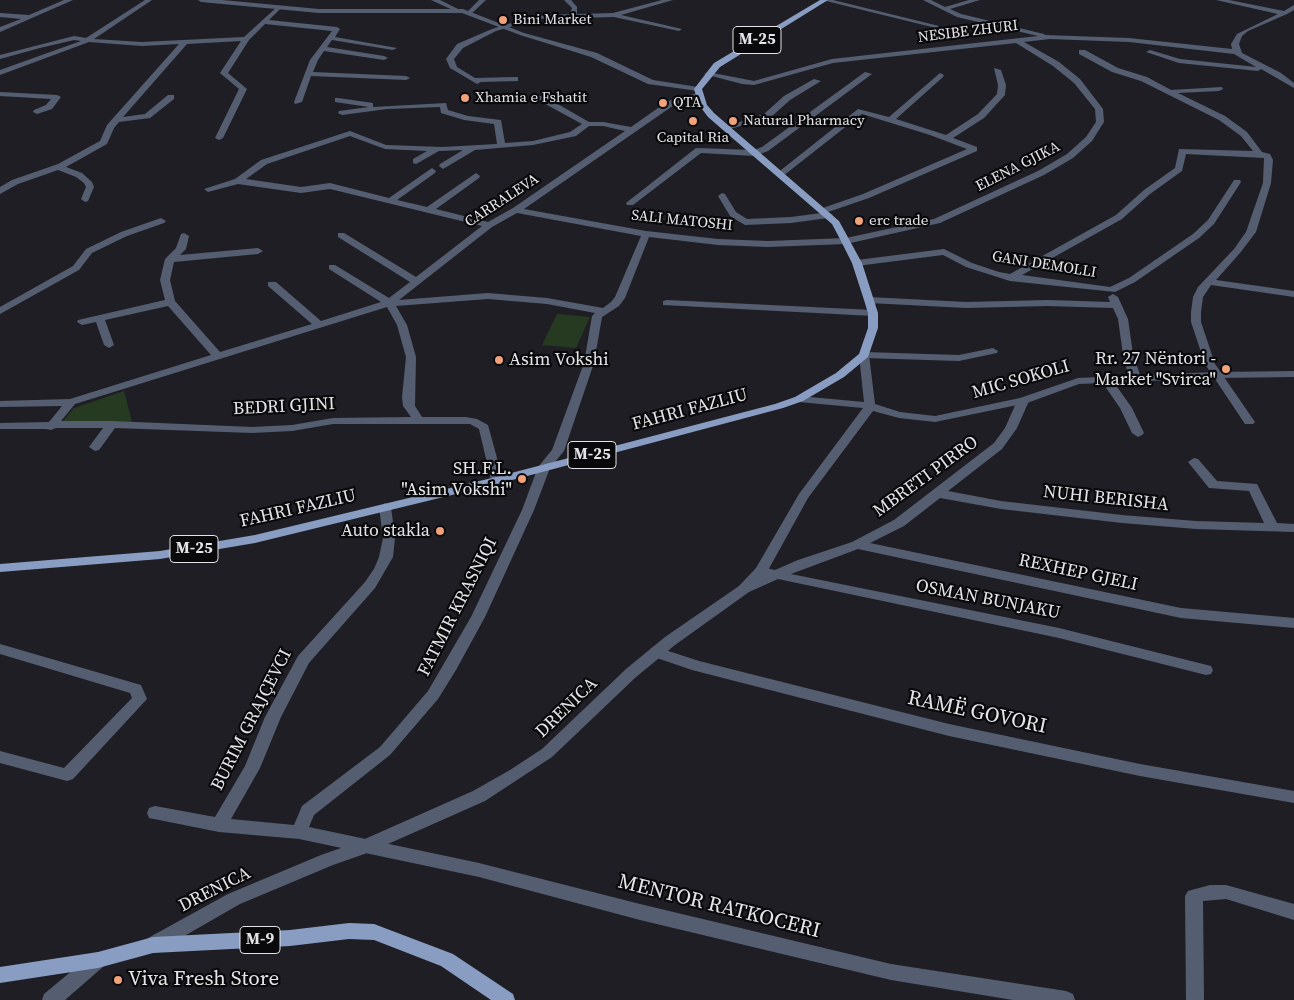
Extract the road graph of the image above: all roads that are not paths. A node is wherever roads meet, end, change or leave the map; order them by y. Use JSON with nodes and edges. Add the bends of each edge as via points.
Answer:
{"nodes":[{"id":1,"x":70,"y":0,"type":"edge"},
{"id":2,"x":148,"y":0,"type":"edge"},
{"id":3,"x":201,"y":0,"type":"edge"},
{"id":4,"x":434,"y":0,"type":"edge"},
{"id":5,"x":483,"y":0,"type":"edge"},
{"id":6,"x":567,"y":0,"type":"edge"},
{"id":7,"x":670,"y":0,"type":"edge"},
{"id":8,"x":825,"y":0,"type":"edge"},
{"id":9,"x":926,"y":0,"type":"edge"},
{"id":10,"x":977,"y":0,"type":"edge"},
{"id":11,"x":1219,"y":0,"type":"edge"},
{"id":12,"x":1294,"y":7,"type":"edge"},
{"id":13,"x":278,"y":8,"type":"junction"},
{"id":14,"x":943,"y":9,"type":"junction"},
{"id":15,"x":457,"y":10,"type":"junction"},
{"id":16,"x":469,"y":13,"type":"junction"},
{"id":17,"x":1286,"y":14,"type":"junction"},
{"id":18,"x":0,"y":15,"type":"edge"},
{"id":19,"x":574,"y":15,"type":"junction"},
{"id":20,"x":613,"y":15,"type":"junction"},
{"id":21,"x":30,"y":18,"type":"junction"},
{"id":22,"x":264,"y":22,"type":"junction"},
{"id":23,"x":505,"y":26,"type":"junction"},
{"id":24,"x":936,"y":26,"type":"dead end"},
{"id":25,"x":678,"y":29,"type":"dead end"},
{"id":26,"x":0,"y":30,"type":"edge"},
{"id":27,"x":1050,"y":37,"type":"junction"},
{"id":28,"x":331,"y":38,"type":"junction"},
{"id":29,"x":246,"y":39,"type":"junction"},
{"id":30,"x":89,"y":40,"type":"junction"},
{"id":31,"x":1016,"y":40,"type":"junction"},
{"id":32,"x":185,"y":42,"type":"junction"},
{"id":33,"x":393,"y":48,"type":"dead end"},
{"id":34,"x":323,"y":49,"type":"junction"},
{"id":35,"x":1082,"y":52,"type":"dead end"},
{"id":36,"x":1150,"y":52,"type":"dead end"},
{"id":37,"x":1236,"y":52,"type":"junction"},
{"id":38,"x":0,"y":57,"type":"edge"},
{"id":39,"x":384,"y":58,"type":"dead end"},
{"id":40,"x":997,"y":70,"type":"dead end"},
{"id":41,"x":1267,"y":70,"type":"junction"},
{"id":42,"x":0,"y":73,"type":"edge"},
{"id":43,"x":308,"y":74,"type":"junction"},
{"id":44,"x":708,"y":74,"type":"junction"},
{"id":45,"x":868,"y":74,"type":"dead end"},
{"id":46,"x":940,"y":76,"type":"dead end"},
{"id":47,"x":406,"y":78,"type":"dead end"},
{"id":48,"x":515,"y":79,"type":"dead end"},
{"id":49,"x":817,"y":80,"type":"dead end"},
{"id":50,"x":1294,"y":86,"type":"edge"},
{"id":51,"x":1218,"y":89,"type":"dead end"},
{"id":52,"x":1171,"y":91,"type":"junction"},
{"id":53,"x":698,"y":92,"type":"junction"},
{"id":54,"x":0,"y":94,"type":"edge"},
{"id":55,"x":171,"y":97,"type":"dead end"},
{"id":56,"x":541,"y":98,"type":"dead end"},
{"id":57,"x":338,"y":100,"type":"dead end"},
{"id":58,"x":298,"y":102,"type":"dead end"},
{"id":59,"x":387,"y":107,"type":"junction"},
{"id":60,"x":37,"y":112,"type":"dead end"},
{"id":61,"x":342,"y":113,"type":"dead end"},
{"id":62,"x":116,"y":120,"type":"junction"},
{"id":63,"x":890,"y":120,"type":"junction"},
{"id":64,"x":587,"y":124,"type":"junction"},
{"id":65,"x":726,"y":128,"type":"junction"},
{"id":66,"x":633,"y":130,"type":"junction"},
{"id":67,"x":219,"y":138,"type":"dead end"},
{"id":68,"x":947,"y":138,"type":"junction"},
{"id":69,"x":501,"y":146,"type":"junction"},
{"id":70,"x":474,"y":148,"type":"junction"},
{"id":71,"x":438,"y":149,"type":"junction"},
{"id":72,"x":755,"y":153,"type":"junction"},
{"id":73,"x":1259,"y":154,"type":"junction"},
{"id":74,"x":416,"y":161,"type":"dead end"},
{"id":75,"x":443,"y":166,"type":"dead end"},
{"id":76,"x":58,"y":167,"type":"junction"},
{"id":77,"x":432,"y":171,"type":"dead end"},
{"id":78,"x":780,"y":174,"type":"junction"},
{"id":79,"x":476,"y":176,"type":"dead end"},
{"id":80,"x":238,"y":181,"type":"junction"},
{"id":81,"x":1237,"y":182,"type":"dead end"},
{"id":82,"x":208,"y":189,"type":"dead end"},
{"id":83,"x":0,"y":190,"type":"edge"},
{"id":84,"x":722,"y":196,"type":"dead end"},
{"id":85,"x":85,"y":199,"type":"dead end"},
{"id":86,"x":390,"y":201,"type":"junction"},
{"id":87,"x":630,"y":203,"type":"dead end"},
{"id":88,"x":429,"y":210,"type":"junction"},
{"id":89,"x":516,"y":210,"type":"junction"},
{"id":90,"x":826,"y":213,"type":"junction"},
{"id":91,"x":162,"y":221,"type":"dead end"},
{"id":92,"x":489,"y":225,"type":"junction"},
{"id":93,"x":646,"y":234,"type":"junction"},
{"id":94,"x":341,"y":235,"type":"dead end"},
{"id":95,"x":184,"y":236,"type":"dead end"},
{"id":96,"x":846,"y":241,"type":"junction"},
{"id":97,"x":258,"y":251,"type":"dead end"},
{"id":98,"x":170,"y":259,"type":"junction"},
{"id":99,"x":857,"y":262,"type":"junction"},
{"id":100,"x":332,"y":267,"type":"dead end"},
{"id":101,"x":1010,"y":278,"type":"junction"},
{"id":102,"x":418,"y":282,"type":"junction"},
{"id":103,"x":1208,"y":282,"type":"junction"},
{"id":104,"x":272,"y":284,"type":"dead end"},
{"id":105,"x":1111,"y":290,"type":"junction"},
{"id":106,"x":1294,"y":294,"type":"edge"},
{"id":107,"x":869,"y":300,"type":"junction"},
{"id":108,"x":170,"y":302,"type":"junction"},
{"id":109,"x":389,"y":302,"type":"junction"},
{"id":110,"x":668,"y":303,"type":"dead end"},
{"id":111,"x":1116,"y":305,"type":"junction"},
{"id":112,"x":0,"y":311,"type":"edge"},
{"id":113,"x":604,"y":311,"type":"junction"},
{"id":114,"x":872,"y":313,"type":"junction"},
{"id":115,"x":100,"y":319,"type":"junction"},
{"id":116,"x":82,"y":322,"type":"dead end"},
{"id":117,"x":320,"y":325,"type":"junction"},
{"id":118,"x":109,"y":345,"type":"dead end"},
{"id":119,"x":993,"y":351,"type":"dead end"},
{"id":120,"x":864,"y":355,"type":"junction"},
{"id":121,"x":218,"y":356,"type":"junction"},
{"id":122,"x":1294,"y":374,"type":"edge"},
{"id":123,"x":1216,"y":375,"type":"junction"},
{"id":124,"x":1135,"y":378,"type":"junction"},
{"id":125,"x":1106,"y":379,"type":"junction"},
{"id":126,"x":798,"y":399,"type":"junction"},
{"id":127,"x":1024,"y":401,"type":"junction"},
{"id":128,"x":71,"y":402,"type":"junction"},
{"id":129,"x":0,"y":404,"type":"edge"},
{"id":130,"x":870,"y":406,"type":"junction"},
{"id":131,"x":419,"y":421,"type":"junction"},
{"id":132,"x":1249,"y":422,"type":"dead end"},
{"id":133,"x":112,"y":424,"type":"junction"},
{"id":134,"x":0,"y":426,"type":"edge"},
{"id":135,"x":51,"y":426,"type":"junction"},
{"id":136,"x":1138,"y":433,"type":"dead end"},
{"id":137,"x":95,"y":447,"type":"dead end"},
{"id":138,"x":1194,"y":462,"type":"dead end"},
{"id":139,"x":544,"y":467,"type":"junction"},
{"id":140,"x":498,"y":480,"type":"junction"},
{"id":141,"x":936,"y":493,"type":"junction"},
{"id":142,"x":385,"y":507,"type":"junction"},
{"id":143,"x":1273,"y":528,"type":"junction"},
{"id":144,"x":1294,"y":528,"type":"edge"},
{"id":145,"x":857,"y":545,"type":"junction"},
{"id":146,"x":0,"y":568,"type":"edge"},
{"id":147,"x":768,"y":573,"type":"junction"},
{"id":148,"x":1294,"y":623,"type":"edge"},
{"id":149,"x":0,"y":649,"type":"edge"},
{"id":150,"x":656,"y":652,"type":"junction"},
{"id":151,"x":1206,"y":670,"type":"dead end"},
{"id":152,"x":0,"y":757,"type":"edge"},
{"id":153,"x":1294,"y":797,"type":"edge"},
{"id":154,"x":155,"y":813,"type":"dead end"},
{"id":155,"x":219,"y":825,"type":"junction"},
{"id":156,"x":299,"y":832,"type":"junction"},
{"id":157,"x":364,"y":847,"type":"junction"},
{"id":158,"x":1294,"y":912,"type":"edge"},
{"id":159,"x":153,"y":945,"type":"junction"},
{"id":160,"x":98,"y":960,"type":"junction"},
{"id":161,"x":0,"y":975,"type":"edge"},
{"id":162,"x":51,"y":1000,"type":"edge"},
{"id":163,"x":506,"y":1000,"type":"edge"},
{"id":164,"x":1066,"y":1000,"type":"edge"},
{"id":165,"x":1195,"y":1000,"type":"edge"}],
"edges":[{"from":1,"to":21,"type":"street"},
{"from":2,"to":30,"type":"street"},
{"from":3,"to":13,"type":"street"},
{"from":4,"to":15,"type":"street"},
{"from":5,"to":16,"type":"street"},
{"from":6,"to":19,"type":"street","via":[[575,8]]},
{"from":7,"to":20,"type":"street"},
{"from":8,"to":24,"type":"street"},
{"from":8,"to":44,"type":"main road","number":"M-25","via":[[733,54]]},
{"from":9,"to":14,"type":"street"},
{"from":10,"to":14,"type":"street"},
{"from":11,"to":17,"type":"street"},
{"from":12,"to":17,"type":"street"},
{"from":13,"to":15,"type":"street","via":[[344,12]]},
{"from":13,"to":22,"type":"street"},
{"from":14,"to":27,"type":"street","via":[[959,16]]},
{"from":15,"to":16,"type":"street"},
{"from":16,"to":23,"type":"street"},
{"from":17,"to":37,"type":"street","via":[[1239,35]]},
{"from":18,"to":21,"type":"street"},
{"from":19,"to":20,"type":"street"},
{"from":19,"to":23,"type":"street","via":[[536,17]]},
{"from":20,"to":25,"type":"street"},
{"from":21,"to":26,"type":"street"},
{"from":22,"to":28,"type":"street","via":[[337,29]]},
{"from":22,"to":29,"type":"street"},
{"from":23,"to":48,"type":"street","via":[[460,46],[450,59],[454,68],[475,81]]},
{"from":23,"to":53,"type":"street","via":[[594,55],[651,82]]},
{"from":27,"to":31,"type":"street","name":"NESIBE ZHURI"},
{"from":27,"to":37,"type":"street","name":"NESIBE ZHURI","via":[[1128,40]]},
{"from":28,"to":33,"type":"street"},
{"from":28,"to":34,"type":"street"},
{"from":29,"to":32,"type":"street"},
{"from":29,"to":67,"type":"street","via":[[224,73],[243,89]]},
{"from":30,"to":32,"type":"street","via":[[142,44]]},
{"from":30,"to":38,"type":"street","via":[[62,40]]},
{"from":30,"to":42,"type":"street"},
{"from":31,"to":44,"type":"street","name":"NESIBE ZHURI","via":[[832,61],[754,83]]},
{"from":31,"to":96,"type":"street","name":"ELENA GJIKA","via":[[1062,68],[1093,99],[1100,122],[1089,140],[1041,173],[951,216]]},
{"from":32,"to":62,"type":"street"},
{"from":34,"to":39,"type":"street"},
{"from":34,"to":43,"type":"street"},
{"from":35,"to":52,"type":"street","via":[[1115,70]]},
{"from":36,"to":41,"type":"street","via":[[1180,61]]},
{"from":37,"to":41,"type":"street"},
{"from":40,"to":68,"type":"street","via":[[1001,94],[981,116]]},
{"from":41,"to":50,"type":"street"},
{"from":43,"to":47,"type":"street"},
{"from":43,"to":58,"type":"street"},
{"from":44,"to":53,"type":"main road","number":"M-25"},
{"from":45,"to":72,"type":"street"},
{"from":46,"to":63,"type":"street"},
{"from":49,"to":65,"type":"street","via":[[786,98],[768,116]]},
{"from":51,"to":52,"type":"street"},
{"from":52,"to":73,"type":"street","via":[[1234,126],[1254,144]]},
{"from":53,"to":65,"type":"main road","via":[[711,116]]},
{"from":53,"to":66,"type":"street","name":"CARRALEVA","via":[[671,103]]},
{"from":54,"to":60,"type":"street","via":[[57,97]]},
{"from":55,"to":62,"type":"street","via":[[142,118]]},
{"from":56,"to":64,"type":"street"},
{"from":57,"to":59,"type":"street"},
{"from":59,"to":61,"type":"street"},
{"from":59,"to":69,"type":"street","via":[[443,105],[444,111],[498,122]]},
{"from":62,"to":76,"type":"street","via":[[104,142]]},
{"from":63,"to":68,"type":"street"},
{"from":63,"to":78,"type":"street","via":[[861,111]]},
{"from":64,"to":66,"type":"street"},
{"from":64,"to":69,"type":"street","via":[[573,134]]},
{"from":65,"to":72,"type":"main road"},
{"from":66,"to":89,"type":"street","name":"CARRALEVA"},
{"from":68,"to":90,"type":"street","via":[[974,149]]},
{"from":69,"to":70,"type":"street"},
{"from":70,"to":71,"type":"street"},
{"from":70,"to":75,"type":"street"},
{"from":71,"to":74,"type":"street"},
{"from":71,"to":80,"type":"street","via":[[385,147],[350,133],[264,162]]},
{"from":72,"to":78,"type":"main road"},
{"from":72,"to":87,"type":"street","via":[[699,150]]},
{"from":73,"to":101,"type":"street","via":[[1182,151],[1179,169],[1113,221]]},
{"from":73,"to":103,"type":"street","via":[[1267,156],[1269,172],[1251,232],[1232,258]]},
{"from":76,"to":83,"type":"street"},
{"from":76,"to":85,"type":"street","via":[[88,182],[90,187]]},
{"from":77,"to":86,"type":"street"},
{"from":78,"to":90,"type":"main road"},
{"from":79,"to":88,"type":"street"},
{"from":80,"to":82,"type":"street"},
{"from":80,"to":86,"type":"street","via":[[301,190],[330,186]]},
{"from":81,"to":105,"type":"street","via":[[1211,222],[1196,236],[1132,280]]},
{"from":84,"to":90,"type":"street","via":[[733,214],[745,222],[791,220]]},
{"from":86,"to":88,"type":"street"},
{"from":88,"to":92,"type":"street"},
{"from":89,"to":92,"type":"street","name":"CARRALEVA"},
{"from":89,"to":93,"type":"street","name":"SALI MATOSHI"},
{"from":90,"to":96,"type":"main road"},
{"from":91,"to":112,"type":"street","via":[[89,251],[76,268]]},
{"from":92,"to":102,"type":"street","name":"CARRALEVA"},
{"from":93,"to":96,"type":"street","name":"SALI MATOSHI","via":[[718,242]]},
{"from":93,"to":113,"type":"street","via":[[620,298]]},
{"from":94,"to":102,"type":"street"},
{"from":95,"to":98,"type":"street","via":[[181,249]]},
{"from":96,"to":99,"type":"main road"},
{"from":97,"to":98,"type":"street"},
{"from":98,"to":108,"type":"street","via":[[165,280]]},
{"from":99,"to":101,"type":"street","name":"GANI DEMOLLI","via":[[944,252],[984,271]]},
{"from":99,"to":107,"type":"main road"},
{"from":100,"to":109,"type":"street"},
{"from":101,"to":105,"type":"street","name":"GANI DEMOLLI"},
{"from":102,"to":109,"type":"street","name":"CARRALEVA"},
{"from":103,"to":106,"type":"street"},
{"from":103,"to":123,"type":"street","via":[[1198,298],[1196,322]]},
{"from":104,"to":117,"type":"street"},
{"from":105,"to":111,"type":"street","name":"GANI DEMOLLI"},
{"from":107,"to":111,"type":"street","via":[[966,305]]},
{"from":107,"to":114,"type":"main road"},
{"from":108,"to":115,"type":"street"},
{"from":108,"to":121,"type":"street"},
{"from":109,"to":113,"type":"street","via":[[488,296],[548,301]]},
{"from":109,"to":117,"type":"street","name":"CARRALEVA"},
{"from":109,"to":131,"type":"street","via":[[402,325],[411,357],[408,397]]},
{"from":110,"to":114,"type":"street"},
{"from":111,"to":124,"type":"street","name":"GANI DEMOLLI","via":[[1123,319]]},
{"from":113,"to":139,"type":"street","name":"FATMIR KRASNIQI","via":[[597,316],[589,363],[558,451]]},
{"from":114,"to":120,"type":"main road","via":[[872,328]]},
{"from":115,"to":116,"type":"street"},
{"from":115,"to":118,"type":"street"},
{"from":117,"to":121,"type":"street","name":"CARRALEVA"},
{"from":119,"to":120,"type":"street","via":[[959,358]]},
{"from":120,"to":126,"type":"main road","name":"FAHRI FAZLIU","number":"M-25","via":[[840,375]]},
{"from":120,"to":130,"type":"street"},
{"from":121,"to":128,"type":"street","name":"CARRALEVA"},
{"from":122,"to":123,"type":"street","name":"MIC SOKOLI"},
{"from":123,"to":124,"type":"street","name":"MIC SOKOLI"},
{"from":123,"to":132,"type":"street"},
{"from":124,"to":125,"type":"street","name":"MIC SOKOLI"},
{"from":125,"to":127,"type":"street","name":"MIC SOKOLI","via":[[1067,384]]},
{"from":125,"to":136,"type":"street"},
{"from":126,"to":130,"type":"street","name":"MIC SOKOLI"},
{"from":126,"to":139,"type":"main road","name":"FAHRI FAZLIU","number":"M-25"},
{"from":127,"to":130,"type":"street","name":"MIC SOKOLI","via":[[935,419],[899,415]]},
{"from":127,"to":141,"type":"street","name":"MBRETI PIRRO","via":[[998,446]]},
{"from":128,"to":129,"type":"street","name":"CARRALEVA"},
{"from":128,"to":135,"type":"street"},
{"from":130,"to":147,"type":"street","name":"DRENICA","via":[[857,430],[803,497]]},
{"from":131,"to":133,"type":"street","name":"BEDRI GJINI","via":[[333,422],[252,430]]},
{"from":131,"to":140,"type":"street","name":"BEDRI GJINI","via":[[466,420],[479,423],[484,427]]},
{"from":133,"to":135,"type":"street","name":"BEDRI GJINI"},
{"from":133,"to":137,"type":"street"},
{"from":134,"to":135,"type":"street","name":"BEDRI GJINI"},
{"from":138,"to":143,"type":"street","via":[[1213,485],[1253,487]]},
{"from":139,"to":140,"type":"main road","name":"FAHRI FAZLIU","number":"M-25"},
{"from":139,"to":156,"type":"street","name":"FATMIR KRASNIQI","via":[[528,510],[478,617],[433,694],[385,751],[308,811]]},
{"from":140,"to":142,"type":"main road","name":"FAHRI FAZLIU","number":"M-25"},
{"from":141,"to":143,"type":"street","name":"NUHI BERISHA","via":[[1001,505],[1104,517]]},
{"from":141,"to":145,"type":"street","name":"MBRETI PIRRO","via":[[899,523]]},
{"from":142,"to":146,"type":"main road","name":"FAHRI FAZLIU","number":"M-25","via":[[255,539],[160,555]]},
{"from":142,"to":155,"type":"street","name":"BURIM GRAJÇEVCI","via":[[388,538],[386,557],[380,569],[370,585],[303,660],[273,717],[252,768]]},
{"from":143,"to":144,"type":"street","name":"NUHI BERISHA"},
{"from":145,"to":147,"type":"street","name":"MBRETI PIRRO"},
{"from":145,"to":148,"type":"street","name":"REXHEP GJELI","via":[[1181,613]]},
{"from":147,"to":150,"type":"street","name":"DRENICA"},
{"from":147,"to":151,"type":"street","name":"OSMAN BUNJAKU","via":[[1059,633]]},
{"from":149,"to":152,"type":"street","via":[[136,689],[140,699],[67,775]]},
{"from":150,"to":153,"type":"street","name":"RAMË GOVORI","via":[[697,666],[940,727],[1140,770]]},
{"from":150,"to":157,"type":"street","name":"DRENICA","via":[[547,753],[516,774],[479,796]]},
{"from":154,"to":155,"type":"street"},
{"from":155,"to":156,"type":"street"},
{"from":156,"to":157,"type":"street"},
{"from":157,"to":159,"type":"street","name":"DRENICA","via":[[234,899]]},
{"from":157,"to":164,"type":"street","name":"MENTOR RATKOCERI","via":[[478,870],[891,972]]},
{"from":158,"to":165,"type":"street","via":[[1226,892],[1194,896]]},
{"from":159,"to":160,"type":"main road","number":"M-9"},
{"from":159,"to":163,"type":"main road","number":"M-9","via":[[374,932],[447,960]]},
{"from":160,"to":161,"type":"main road","number":"M-9"},
{"from":160,"to":162,"type":"street"}]}
